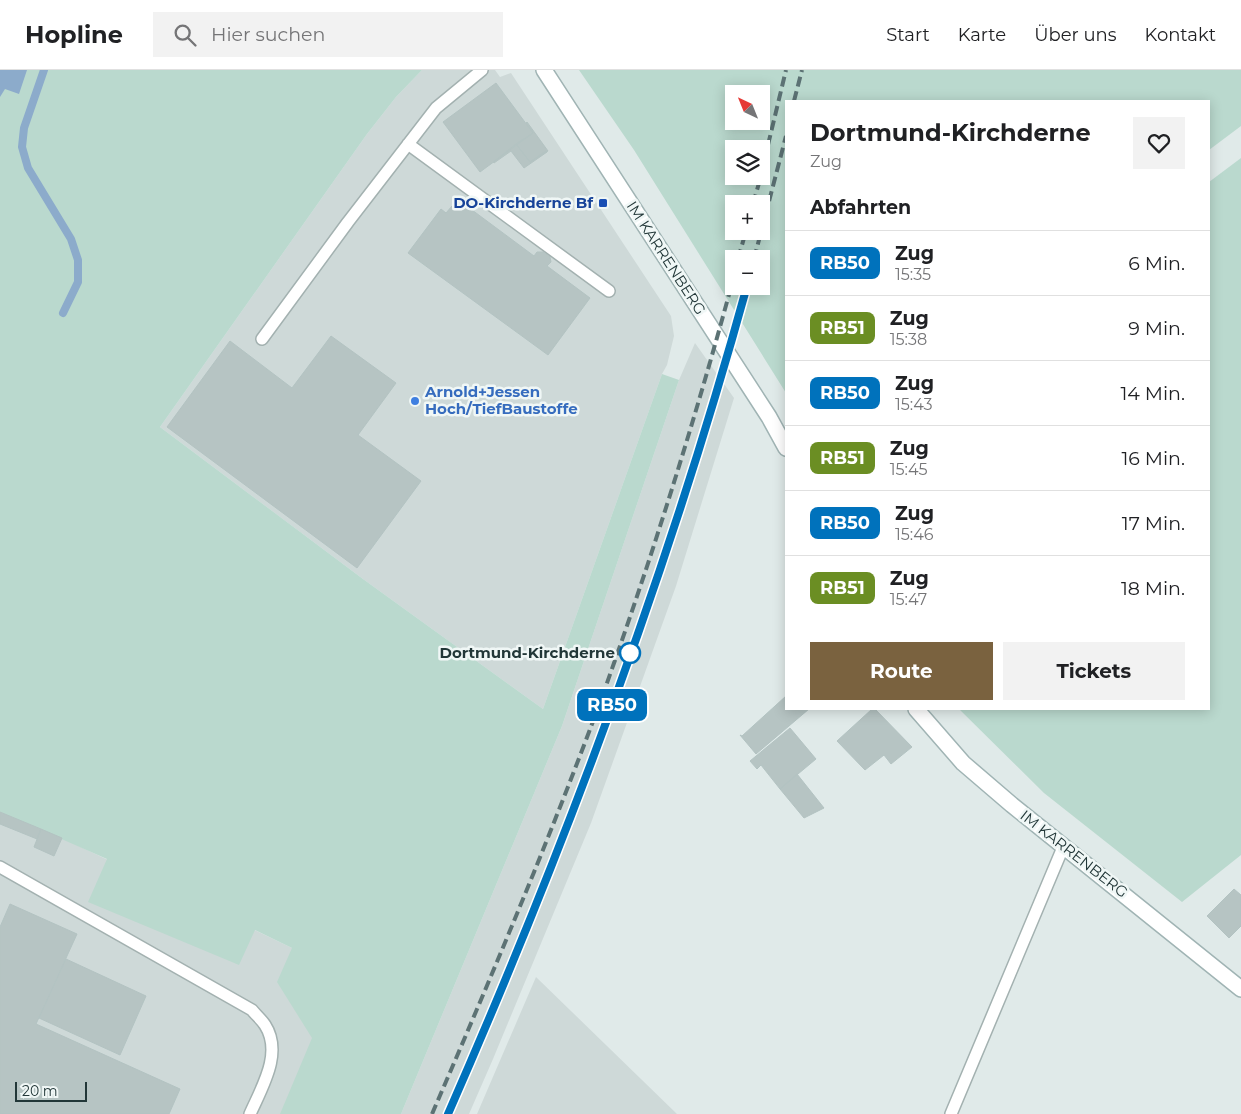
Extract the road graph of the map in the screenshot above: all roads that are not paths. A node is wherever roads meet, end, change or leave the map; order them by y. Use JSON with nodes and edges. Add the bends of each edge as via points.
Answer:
{"nodes":[{"id":1,"x":482,"y":70,"type":"edge"},
{"id":2,"x":544,"y":70,"type":"edge"},
{"id":3,"x":408,"y":144,"type":"junction"},
{"id":4,"x":608,"y":291,"type":"dead end"},
{"id":5,"x":262,"y":339,"type":"dead end"},
{"id":6,"x":785,"y":446,"type":"edge"},
{"id":7,"x":917,"y":710,"type":"edge"},
{"id":8,"x":1064,"y":845,"type":"junction"},
{"id":9,"x":0,"y":867,"type":"edge"},
{"id":10,"x":1241,"y":989,"type":"edge"},
{"id":11,"x":250,"y":1114,"type":"edge"},
{"id":12,"x":951,"y":1114,"type":"edge"}],
"edges":[{"from":1,"to":3,"type":"lane","via":[[436,108]]},
{"from":2,"to":6,"type":"street","name":"IM KARRENBERG"},
{"from":3,"to":4,"type":"lane"},
{"from":3,"to":5,"type":"lane"},
{"from":7,"to":8,"type":"street","name":"IM KARRENBERG","via":[[963,762]]},
{"from":8,"to":10,"type":"street","name":"IM KARRENBERG"},
{"from":8,"to":12,"type":"lane"},
{"from":9,"to":11,"type":"lane","via":[[252,1010],[265,1025],[271,1040],[272,1057]]}]}
